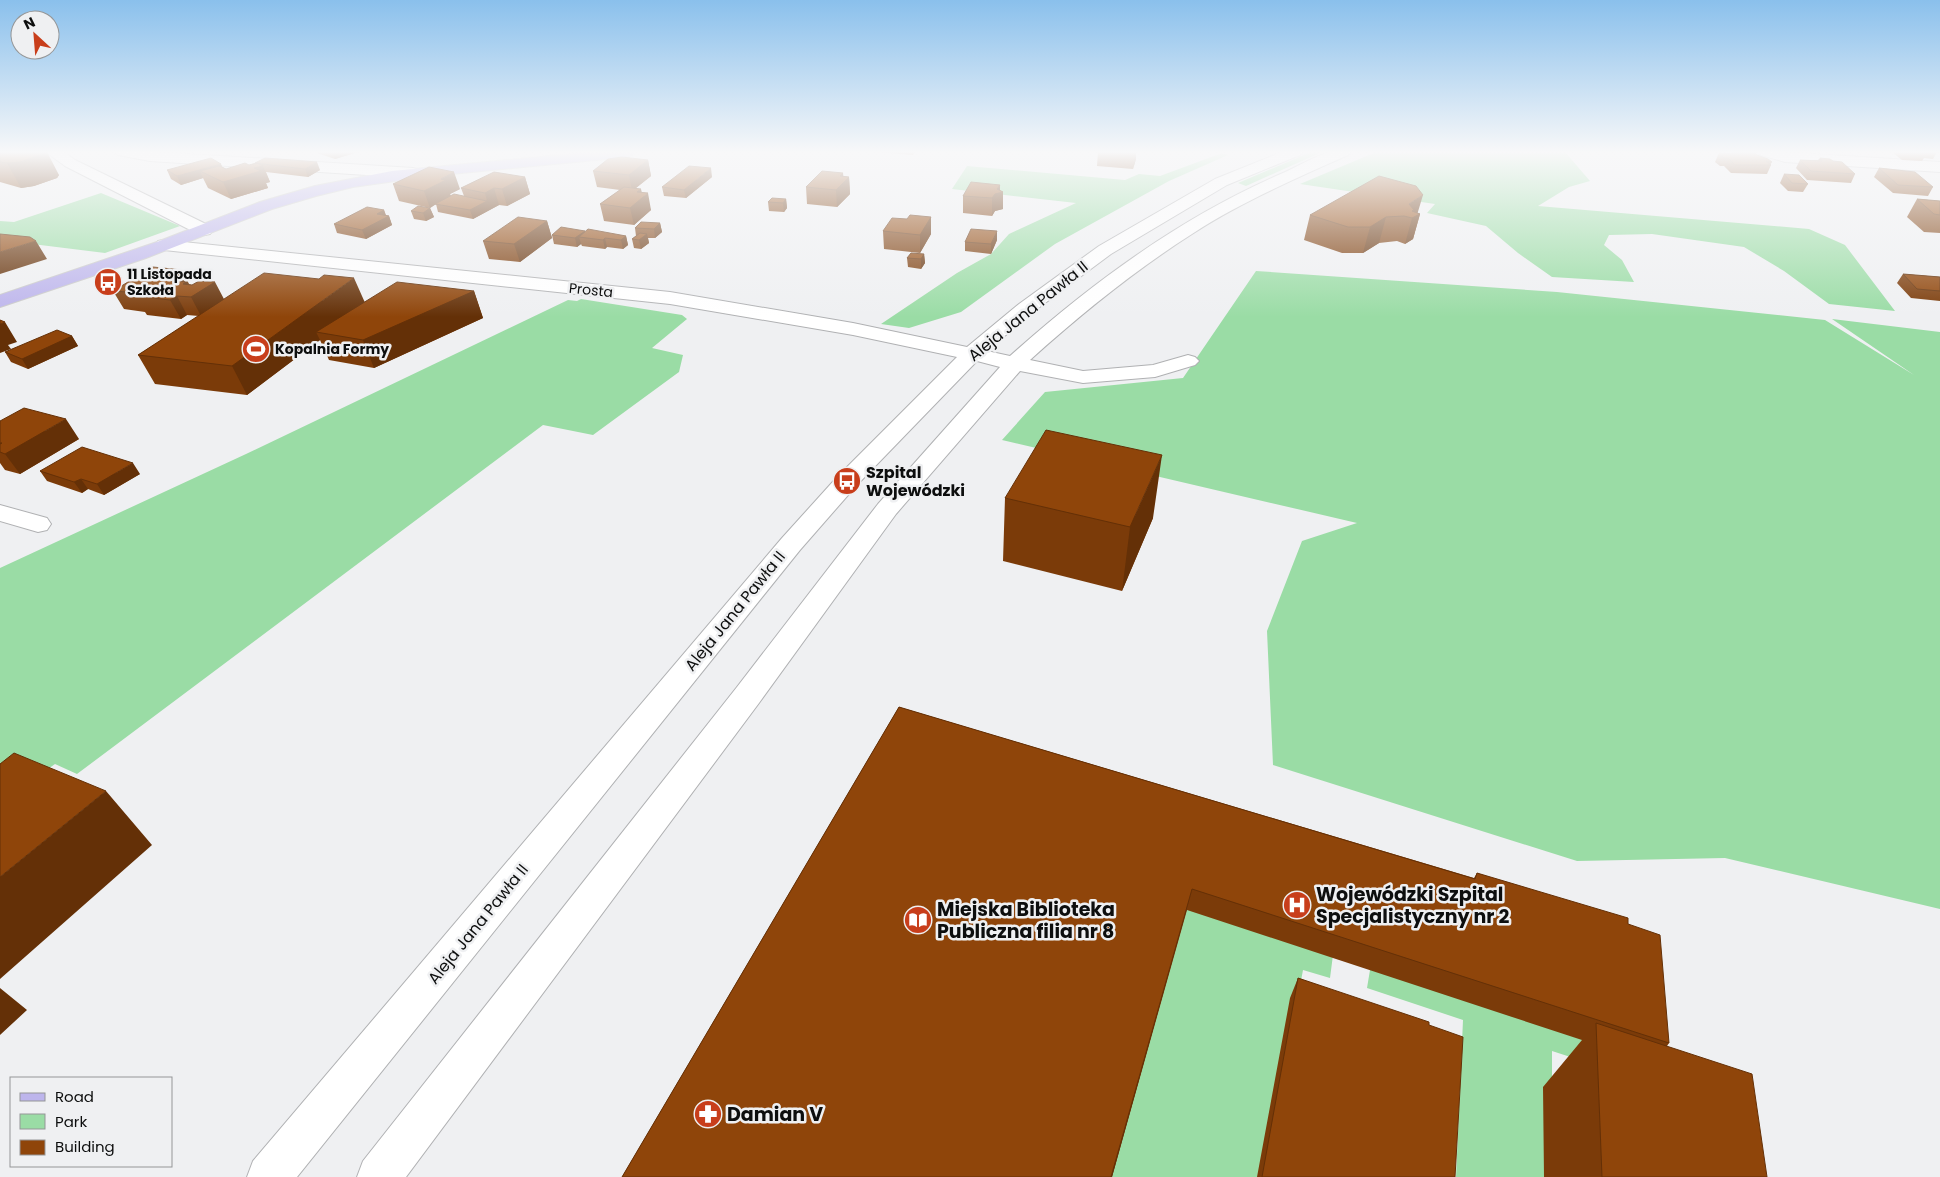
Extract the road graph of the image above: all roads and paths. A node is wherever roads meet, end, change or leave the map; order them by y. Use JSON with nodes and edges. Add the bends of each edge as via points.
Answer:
{"nodes":[{"id":1,"x":158,"y":207,"type":"edge"},
{"id":2,"x":268,"y":207,"type":"edge"},
{"id":3,"x":1178,"y":207,"type":"edge"},
{"id":4,"x":1226,"y":207,"type":"edge"},
{"id":5,"x":204,"y":230,"type":"junction"},
{"id":6,"x":164,"y":245,"type":"junction"},
{"id":7,"x":0,"y":301,"type":"edge"},
{"id":8,"x":972,"y":354,"type":"junction"},
{"id":9,"x":1188,"y":361,"type":"dead end"},
{"id":10,"x":1014,"y":364,"type":"junction"},
{"id":11,"x":0,"y":513,"type":"edge"},
{"id":12,"x":38,"y":524,"type":"dead end"},
{"id":13,"x":269,"y":1177,"type":"edge"},
{"id":14,"x":379,"y":1177,"type":"edge"}],
"edges":[{"from":1,"to":5,"type":"street"},
{"from":2,"to":5,"type":"main road"},
{"from":3,"to":8,"type":"street","name":"Aleja Jana Pawła II","via":[[1105,250],[1026,308]]},
{"from":4,"to":10,"type":"street","name":"Aleja Jana Pawła II","via":[[1187,229],[1112,280]]},
{"from":5,"to":6,"type":"main road"},
{"from":6,"to":7,"type":"main road"},
{"from":6,"to":8,"type":"street","name":"Prosta","via":[[670,298],[853,328]]},
{"from":8,"to":10,"type":"street","name":"Prosta"},
{"from":8,"to":13,"type":"street","name":"Aleja Jana Pawła II","via":[[847,481],[791,544]]},
{"from":9,"to":10,"type":"street","name":"Prosta","via":[[1155,371],[1083,376]]},
{"from":10,"to":14,"type":"street","name":"Aleja Jana Pawła II","via":[[887,508]]},
{"from":11,"to":12,"type":"street"}]}
